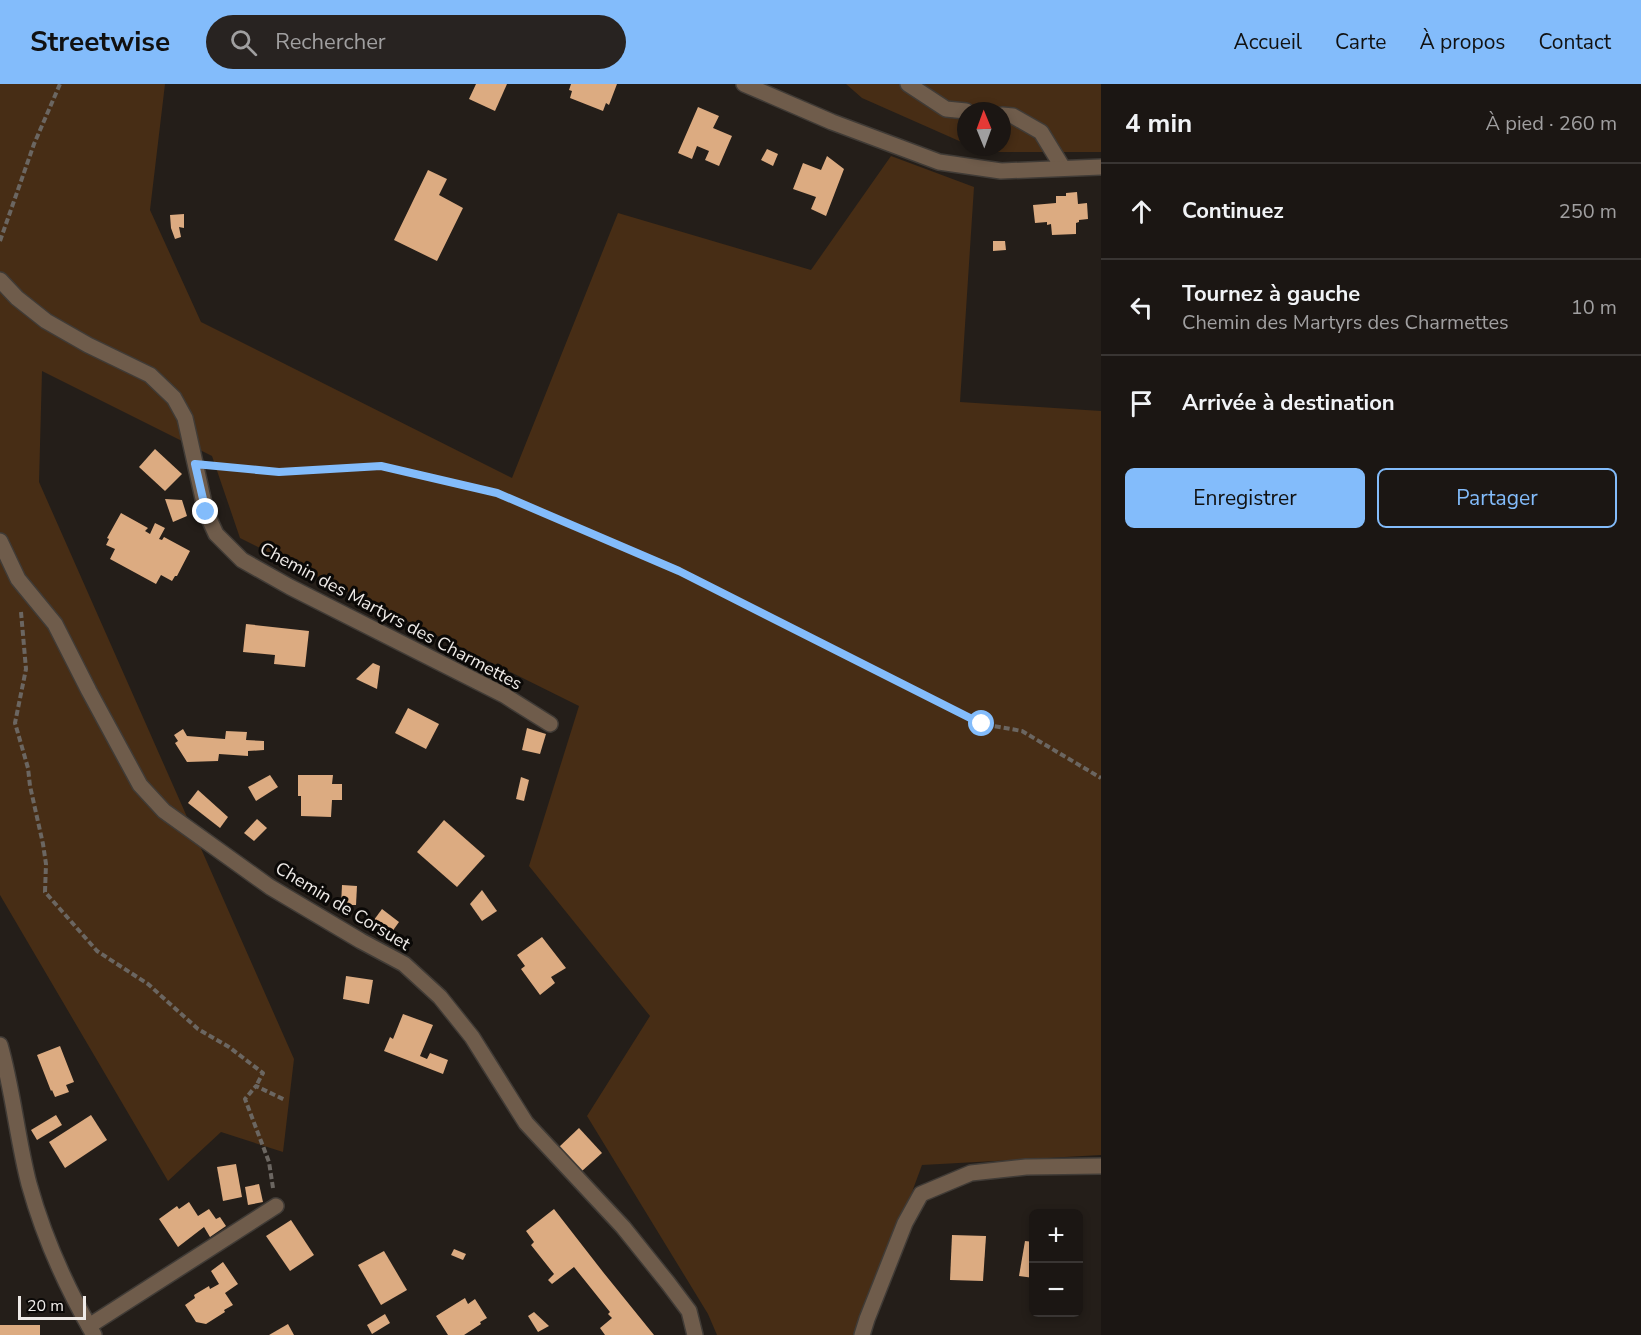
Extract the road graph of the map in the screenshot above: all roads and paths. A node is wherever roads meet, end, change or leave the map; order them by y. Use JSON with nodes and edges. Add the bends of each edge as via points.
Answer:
{"nodes":[{"id":1,"x":60,"y":84,"type":"edge"},
{"id":2,"x":744,"y":84,"type":"edge"},
{"id":3,"x":908,"y":84,"type":"edge"},
{"id":4,"x":957,"y":110,"type":"edge"},
{"id":5,"x":1011,"y":116,"type":"edge"},
{"id":6,"x":1101,"y":167,"type":"edge"},
{"id":7,"x":1063,"y":168,"type":"junction"},
{"id":8,"x":0,"y":241,"type":"edge"},
{"id":9,"x":0,"y":280,"type":"edge"},
{"id":10,"x":195,"y":464,"type":"junction"},
{"id":11,"x":0,"y":541,"type":"edge"},
{"id":12,"x":29,"y":592,"type":"junction"},
{"id":13,"x":550,"y":724,"type":"dead end"},
{"id":14,"x":1101,"y":778,"type":"edge"},
{"id":15,"x":0,"y":1044,"type":"edge"},
{"id":16,"x":256,"y":1086,"type":"junction"},
{"id":17,"x":285,"y":1100,"type":"dead end"},
{"id":18,"x":1101,"y":1166,"type":"edge"},
{"id":19,"x":276,"y":1206,"type":"joint"},
{"id":20,"x":92,"y":1331,"type":"edge"},
{"id":21,"x":695,"y":1335,"type":"edge"},
{"id":22,"x":862,"y":1335,"type":"edge"}],
"edges":[{"from":1,"to":8,"type":"path"},
{"from":2,"to":7,"type":"street","via":[[939,162],[1001,171]]},
{"from":3,"to":4,"type":"street","via":[[946,109]]},
{"from":5,"to":7,"type":"street","via":[[1041,132]]},
{"from":6,"to":7,"type":"street"},
{"from":9,"to":10,"type":"street","name":"Chemin des Martyrs des Charmettes","via":[[46,321],[150,375],[174,398],[185,418]]},
{"from":10,"to":13,"type":"street","name":"Chemin des Martyrs des Charmettes","via":[[206,512],[216,534],[242,560],[504,695]]},
{"from":10,"to":14,"type":"path","via":[[279,472],[381,466],[497,493],[679,571],[982,724],[1022,731]]},
{"from":11,"to":12,"type":"street","name":"Chemin de Corsuet","via":[[18,579]]},
{"from":12,"to":16,"type":"path","via":[[21,611],[26,669],[15,723],[43,844],[45,892],[98,951],[148,984],[198,1029],[263,1073]]},
{"from":12,"to":21,"type":"street","name":"Chemin de Corsuet","via":[[55,624],[140,785],[164,811],[270,887],[404,964],[440,997],[472,1037],[526,1123],[623,1227],[669,1283],[689,1311]]},
{"from":15,"to":20,"type":"street","via":[[29,1183],[56,1262]]},
{"from":16,"to":17,"type":"path"},
{"from":16,"to":19,"type":"path","via":[[245,1100],[269,1162]]},
{"from":18,"to":22,"type":"street","via":[[1026,1167],[971,1173],[921,1194],[905,1223]]},
{"from":19,"to":20,"type":"street"}]}
